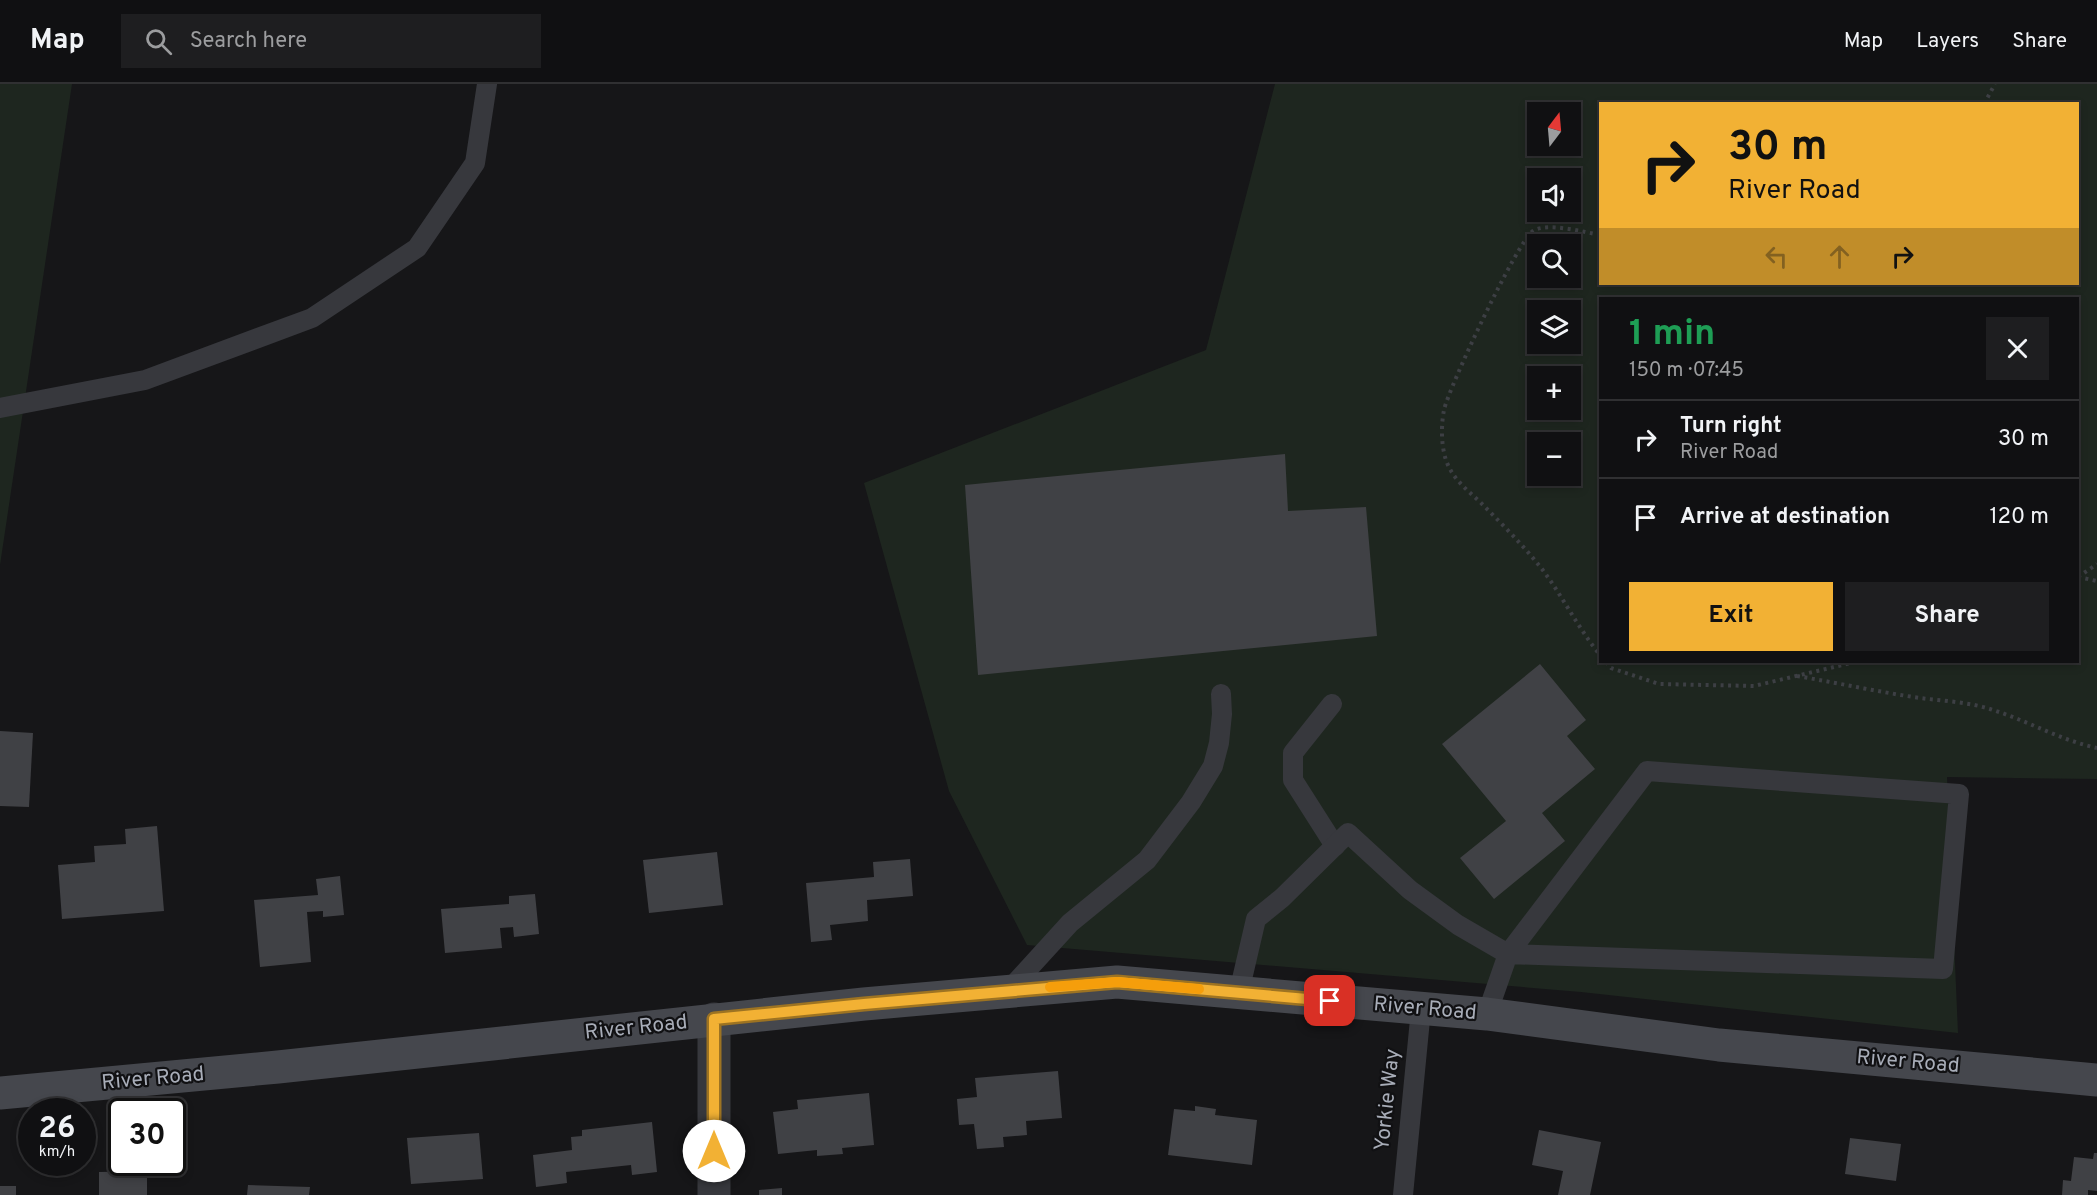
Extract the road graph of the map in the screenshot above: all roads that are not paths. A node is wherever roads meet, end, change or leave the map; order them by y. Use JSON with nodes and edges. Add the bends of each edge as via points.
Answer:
{"nodes":[{"id":1,"x":488,"y":84,"type":"edge"},
{"id":2,"x":0,"y":408,"type":"edge"},
{"id":3,"x":1221,"y":694,"type":"dead end"},
{"id":4,"x":1332,"y":704,"type":"dead end"},
{"id":5,"x":1335,"y":846,"type":"junction"},
{"id":6,"x":1508,"y":954,"type":"junction"},
{"id":7,"x":1008,"y":991,"type":"junction"},
{"id":8,"x":1239,"y":993,"type":"junction"},
{"id":9,"x":1421,"y":1009,"type":"junction"},
{"id":10,"x":1486,"y":1014,"type":"junction"},
{"id":11,"x":714,"y":1019,"type":"junction"},
{"id":12,"x":2097,"y":1080,"type":"edge"},
{"id":13,"x":0,"y":1093,"type":"edge"},
{"id":14,"x":714,"y":1195,"type":"edge"},
{"id":15,"x":1403,"y":1195,"type":"edge"}],
"edges":[{"from":1,"to":2,"type":"lane","via":[[475,163],[417,248],[312,318],[145,380]]},
{"from":3,"to":7,"type":"lane","via":[[1222,714],[1213,766],[1191,802],[1147,860],[1070,923]]},
{"from":4,"to":5,"type":"lane","via":[[1293,753],[1293,780]]},
{"from":5,"to":6,"type":"lane","via":[[1348,833],[1410,890],[1458,925]]},
{"from":5,"to":8,"type":"lane","via":[[1256,919]]},
{"from":6,"to":6,"type":"lane","via":[[1943,969],[1959,794],[1647,771]]},
{"from":6,"to":10,"type":"lane"},
{"from":7,"to":8,"type":"main road","name":"River Road","via":[[1117,982]]},
{"from":7,"to":11,"type":"main road","name":"River Road"},
{"from":8,"to":9,"type":"main road","name":"River Road"},
{"from":9,"to":10,"type":"main road","name":"River Road"},
{"from":9,"to":15,"type":"lane","name":"Yorkie Way"},
{"from":10,"to":12,"type":"main road","name":"River Road","via":[[1719,1044]]},
{"from":11,"to":13,"type":"main road","name":"River Road","via":[[278,1068]]},
{"from":11,"to":14,"type":"street"}]}
